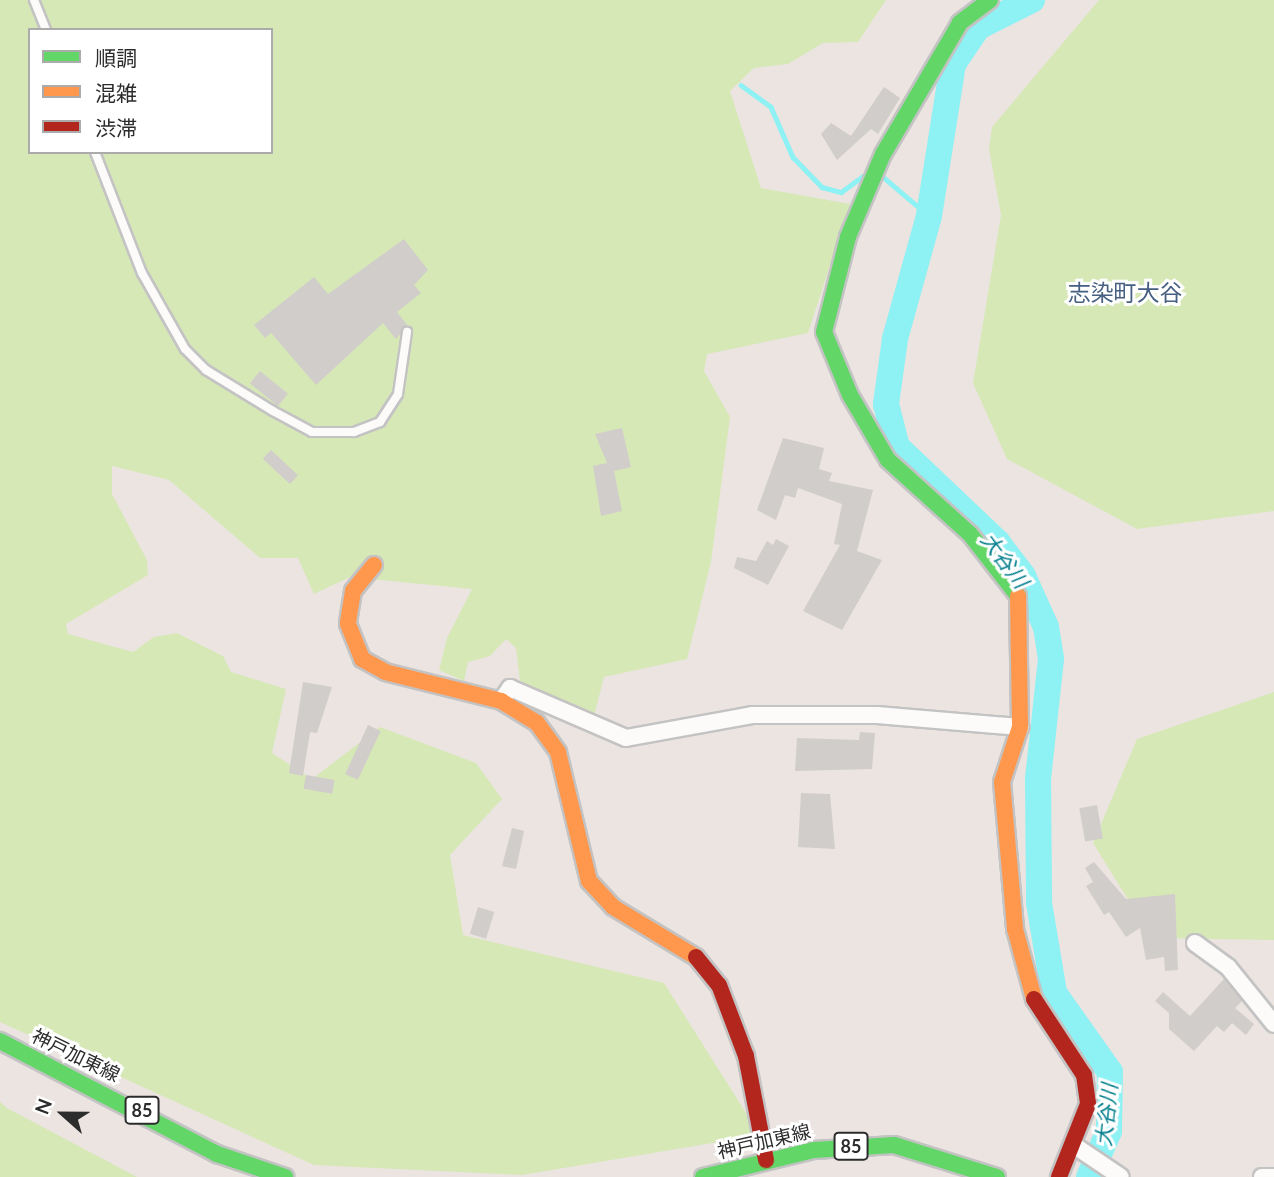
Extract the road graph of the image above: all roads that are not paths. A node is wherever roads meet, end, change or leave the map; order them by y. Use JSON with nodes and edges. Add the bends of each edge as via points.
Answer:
{"nodes":[{"id":1,"x":34,"y":0,"type":"edge"},
{"id":2,"x":990,"y":0,"type":"edge"},
{"id":3,"x":45,"y":28,"type":"edge"},
{"id":4,"x":96,"y":154,"type":"edge"},
{"id":5,"x":407,"y":332,"type":"dead end"},
{"id":6,"x":374,"y":565,"type":"dead end"},
{"id":7,"x":501,"y":701,"type":"junction"},
{"id":8,"x":1020,"y":727,"type":"junction"},
{"id":9,"x":1195,"y":943,"type":"dead end"},
{"id":10,"x":1274,"y":1024,"type":"edge"},
{"id":11,"x":0,"y":1041,"type":"edge"},
{"id":12,"x":1079,"y":1148,"type":"junction"},
{"id":13,"x":766,"y":1160,"type":"junction"},
{"id":14,"x":1117,"y":1174,"type":"edge"},
{"id":15,"x":285,"y":1177,"type":"edge"},
{"id":16,"x":703,"y":1177,"type":"edge"},
{"id":17,"x":997,"y":1177,"type":"edge"},
{"id":18,"x":1059,"y":1177,"type":"edge"},
{"id":19,"x":1262,"y":1177,"type":"edge"},
{"id":20,"x":1274,"y":1177,"type":"edge"}],
"edges":[{"from":1,"to":3,"type":"lane"},
{"from":2,"to":8,"type":"street","via":[[960,23],[883,154],[848,237],[824,332],[849,396],[888,460],[970,534],[1020,598]]},
{"from":4,"to":5,"type":"lane","via":[[142,273],[185,349],[206,370],[273,411],[312,432],[354,432],[380,422],[398,394]]},
{"from":6,"to":7,"type":"street","via":[[353,591],[348,624],[362,659],[385,672]]},
{"from":7,"to":8,"type":"street","via":[[510,688],[626,738],[752,715],[877,715]]},
{"from":7,"to":13,"type":"street","via":[[537,723],[558,752],[589,881],[613,907],[690,949],[719,985],[746,1056]]},
{"from":8,"to":12,"type":"street","via":[[1002,782],[1014,929],[1034,1000],[1084,1075],[1088,1104]]},
{"from":9,"to":10,"type":"street","via":[[1228,967]]},
{"from":11,"to":15,"type":"street","name":"神戸加東線","number":"85","via":[[217,1154]]},
{"from":12,"to":14,"type":"street"},
{"from":12,"to":18,"type":"street"},
{"from":13,"to":16,"type":"street","name":"神戸加東線","number":"85"},
{"from":13,"to":17,"type":"street","name":"神戸加東線","number":"85","via":[[894,1146]]},
{"from":19,"to":20,"type":"street"}]}
